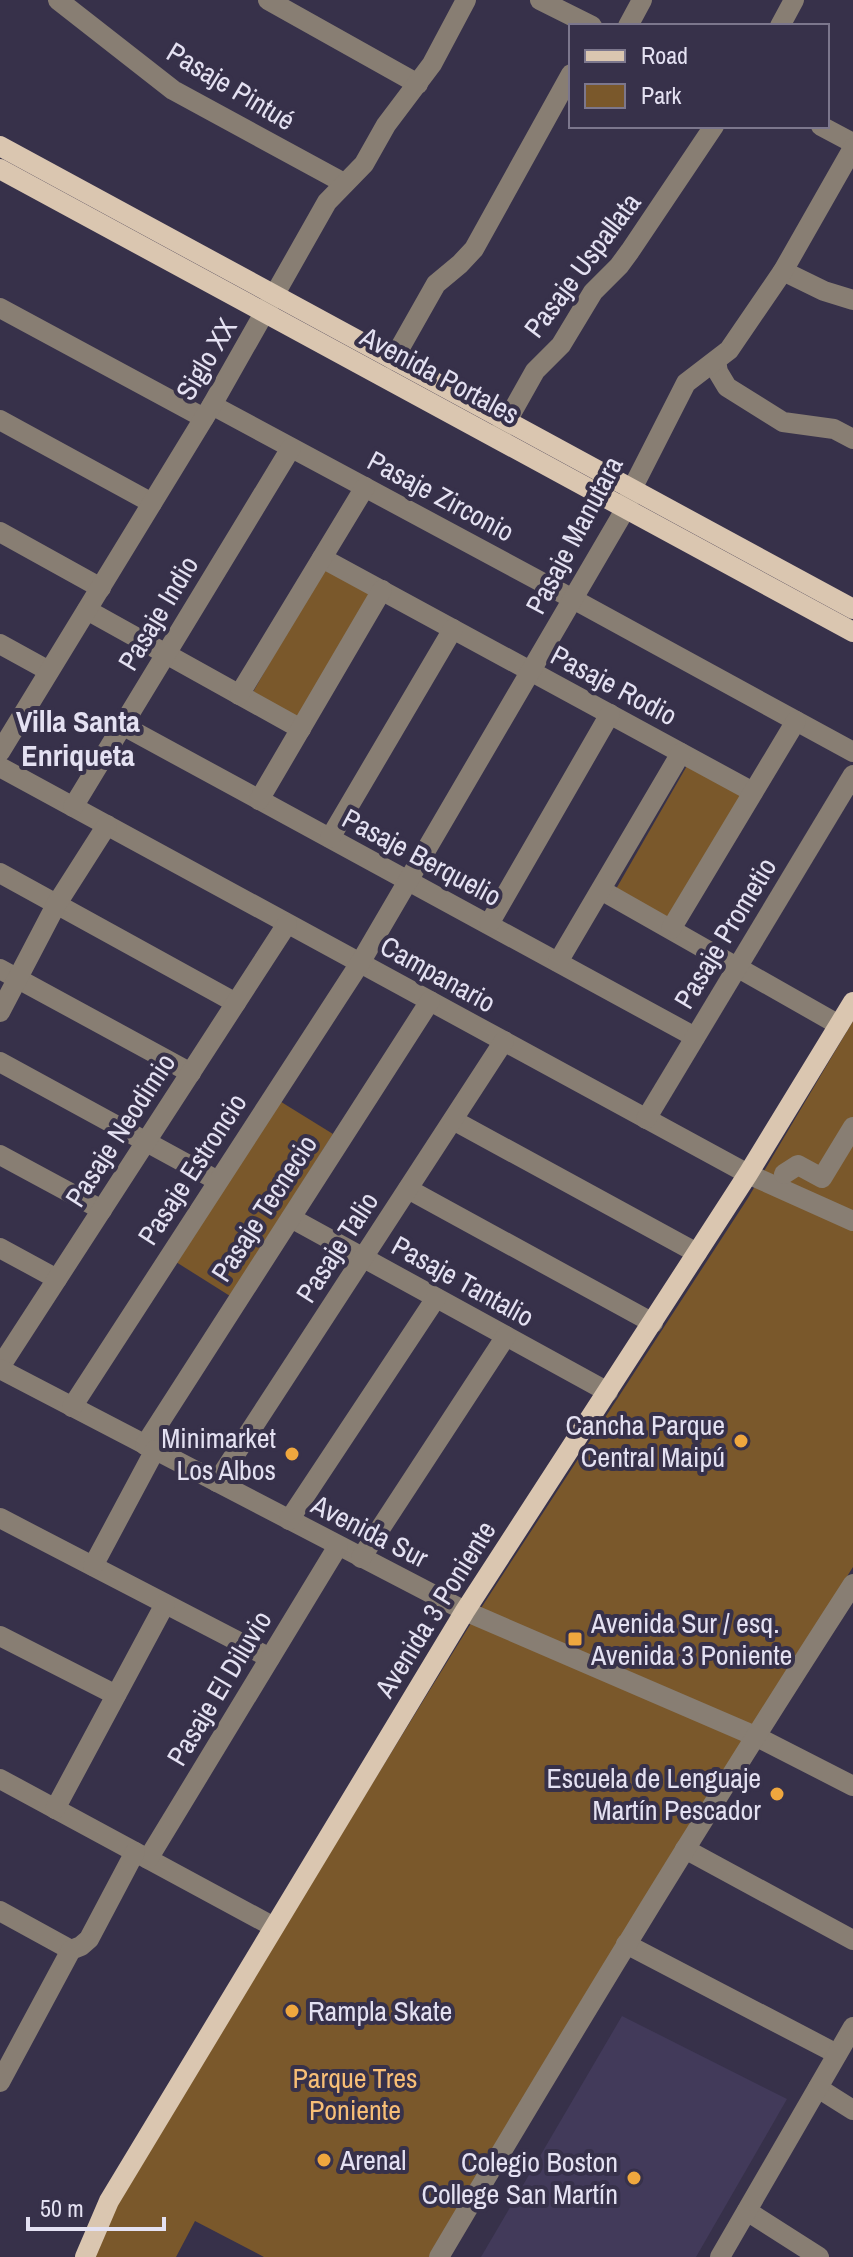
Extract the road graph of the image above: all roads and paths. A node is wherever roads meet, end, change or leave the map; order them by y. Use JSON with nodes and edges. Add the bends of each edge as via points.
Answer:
{"nodes":[{"id":1,"x":58,"y":0,"type":"edge"},
{"id":2,"x":268,"y":0,"type":"edge"},
{"id":3,"x":466,"y":0,"type":"edge"},
{"id":4,"x":540,"y":0,"type":"edge"},
{"id":5,"x":642,"y":0,"type":"edge"},
{"id":6,"x":794,"y":0,"type":"edge"},
{"id":7,"x":588,"y":24,"type":"edge"},
{"id":8,"x":629,"y":24,"type":"edge"},
{"id":9,"x":781,"y":24,"type":"edge"},
{"id":10,"x":569,"y":78,"type":"edge"},
{"id":11,"x":418,"y":84,"type":"junction"},
{"id":12,"x":713,"y":128,"type":"edge"},
{"id":13,"x":824,"y":128,"type":"edge"},
{"id":14,"x":0,"y":146,"type":"edge"},
{"id":15,"x":853,"y":146,"type":"edge"},
{"id":16,"x":0,"y":169,"type":"edge"},
{"id":17,"x":344,"y":183,"type":"junction"},
{"id":18,"x":783,"y":271,"type":"junction"},
{"id":19,"x":853,"y":300,"type":"edge"},
{"id":20,"x":270,"y":304,"type":"junction"},
{"id":21,"x":0,"y":308,"type":"edge"},
{"id":22,"x":393,"y":360,"type":"junction"},
{"id":23,"x":716,"y":361,"type":"junction"},
{"id":24,"x":208,"y":412,"type":"junction"},
{"id":25,"x":0,"y":420,"type":"edge"},
{"id":26,"x":502,"y":430,"type":"junction"},
{"id":27,"x":853,"y":439,"type":"edge"},
{"id":28,"x":291,"y":448,"type":"junction"},
{"id":29,"x":365,"y":487,"type":"junction"},
{"id":30,"x":629,"y":498,"type":"junction"},
{"id":31,"x":152,"y":503,"type":"junction"},
{"id":32,"x":0,"y":532,"type":"edge"},
{"id":33,"x":322,"y":558,"type":"junction"},
{"id":34,"x":101,"y":588,"type":"junction"},
{"id":35,"x":382,"y":590,"type":"junction"},
{"id":36,"x":573,"y":599,"type":"junction"},
{"id":37,"x":853,"y":609,"type":"edge"},
{"id":38,"x":87,"y":610,"type":"junction"},
{"id":39,"x":453,"y":629,"type":"junction"},
{"id":40,"x":853,"y":632,"type":"edge"},
{"id":41,"x":0,"y":644,"type":"edge"},
{"id":42,"x":166,"y":654,"type":"junction"},
{"id":43,"x":49,"y":671,"type":"junction"},
{"id":44,"x":530,"y":671,"type":"junction"},
{"id":45,"x":239,"y":695,"type":"junction"},
{"id":46,"x":610,"y":714,"type":"junction"},
{"id":47,"x":796,"y":721,"type":"junction"},
{"id":48,"x":122,"y":725,"type":"junction"},
{"id":49,"x":301,"y":729,"type":"junction"},
{"id":50,"x":0,"y":752,"type":"edge"},
{"id":51,"x":853,"y":752,"type":"edge"},
{"id":52,"x":681,"y":753,"type":"junction"},
{"id":53,"x":0,"y":767,"type":"edge"},
{"id":54,"x":853,"y":775,"type":"edge"},
{"id":55,"x":753,"y":792,"type":"junction"},
{"id":56,"x":259,"y":800,"type":"junction"},
{"id":57,"x":73,"y":807,"type":"junction"},
{"id":58,"x":107,"y":825,"type":"junction"},
{"id":59,"x":330,"y":838,"type":"junction"},
{"id":60,"x":0,"y":873,"type":"edge"},
{"id":61,"x":408,"y":881,"type":"junction"},
{"id":62,"x":601,"y":890,"type":"junction"},
{"id":63,"x":56,"y":905,"type":"junction"},
{"id":64,"x":287,"y":924,"type":"junction"},
{"id":65,"x":489,"y":924,"type":"junction"},
{"id":66,"x":671,"y":929,"type":"junction"},
{"id":67,"x":558,"y":962,"type":"junction"},
{"id":68,"x":360,"y":963,"type":"junction"},
{"id":69,"x":737,"y":967,"type":"junction"},
{"id":70,"x":9,"y":974,"type":"edge"},
{"id":71,"x":430,"y":1001,"type":"junction"},
{"id":72,"x":853,"y":1002,"type":"edge"},
{"id":73,"x":236,"y":1003,"type":"junction"},
{"id":74,"x":0,"y":1012,"type":"edge"},
{"id":75,"x":839,"y":1025,"type":"junction"},
{"id":76,"x":695,"y":1037,"type":"junction"},
{"id":77,"x":504,"y":1041,"type":"junction"},
{"id":78,"x":0,"y":1062,"type":"edge"},
{"id":79,"x":191,"y":1073,"type":"junction"},
{"id":80,"x":646,"y":1119,"type":"junction"},
{"id":81,"x":453,"y":1120,"type":"junction"},
{"id":82,"x":853,"y":1127,"type":"edge"},
{"id":83,"x":146,"y":1141,"type":"junction"},
{"id":84,"x":0,"y":1155,"type":"edge"},
{"id":85,"x":748,"y":1174,"type":"junction"},
{"id":86,"x":784,"y":1174,"type":"dead end"},
{"id":87,"x":218,"y":1181,"type":"junction"},
{"id":88,"x":408,"y":1189,"type":"junction"},
{"id":89,"x":102,"y":1210,"type":"junction"},
{"id":90,"x":291,"y":1218,"type":"junction"},
{"id":91,"x":853,"y":1221,"type":"edge"},
{"id":92,"x":0,"y":1248,"type":"edge"},
{"id":93,"x":697,"y":1253,"type":"junction"},
{"id":94,"x":363,"y":1258,"type":"junction"},
{"id":95,"x":57,"y":1279,"type":"junction"},
{"id":96,"x":436,"y":1298,"type":"junction"},
{"id":97,"x":653,"y":1323,"type":"junction"},
{"id":98,"x":506,"y":1336,"type":"junction"},
{"id":99,"x":0,"y":1368,"type":"edge"},
{"id":100,"x":608,"y":1392,"type":"junction"},
{"id":101,"x":72,"y":1407,"type":"junction"},
{"id":102,"x":150,"y":1448,"type":"junction"},
{"id":103,"x":217,"y":1482,"type":"junction"},
{"id":104,"x":0,"y":1518,"type":"edge"},
{"id":105,"x":289,"y":1520,"type":"junction"},
{"id":106,"x":338,"y":1546,"type":"junction"},
{"id":107,"x":361,"y":1558,"type":"junction"},
{"id":108,"x":93,"y":1566,"type":"junction"},
{"id":109,"x":853,"y":1584,"type":"edge"},
{"id":110,"x":165,"y":1604,"type":"junction"},
{"id":111,"x":465,"y":1611,"type":"junction"},
{"id":112,"x":0,"y":1636,"type":"edge"},
{"id":113,"x":270,"y":1658,"type":"junction"},
{"id":114,"x":116,"y":1695,"type":"junction"},
{"id":115,"x":755,"y":1736,"type":"junction"},
{"id":116,"x":0,"y":1779,"type":"edge"},
{"id":117,"x":853,"y":1786,"type":"edge"},
{"id":118,"x":55,"y":1809,"type":"junction"},
{"id":119,"x":685,"y":1849,"type":"junction"},
{"id":120,"x":142,"y":1856,"type":"junction"},
{"id":121,"x":0,"y":1911,"type":"edge"},
{"id":122,"x":274,"y":1927,"type":"junction"},
{"id":123,"x":853,"y":1940,"type":"edge"},
{"id":124,"x":626,"y":1944,"type":"junction"},
{"id":125,"x":71,"y":1950,"type":"junction"},
{"id":126,"x":853,"y":2027,"type":"edge"},
{"id":127,"x":837,"y":2054,"type":"junction"},
{"id":128,"x":0,"y":2082,"type":"edge"},
{"id":129,"x":818,"y":2088,"type":"junction"},
{"id":130,"x":853,"y":2110,"type":"edge"},
{"id":131,"x":747,"y":2211,"type":"junction"},
{"id":132,"x":85,"y":2257,"type":"edge"},
{"id":133,"x":439,"y":2257,"type":"edge"},
{"id":134,"x":720,"y":2257,"type":"edge"},
{"id":135,"x":819,"y":2257,"type":"edge"}],
"edges":[{"from":1,"to":17,"type":"street","name":"Pasaje Pintué","via":[[173,90]]},
{"from":2,"to":11,"type":"street"},
{"from":3,"to":11,"type":"street","name":"Siglo XX"},
{"from":4,"to":7,"type":"street"},
{"from":5,"to":8,"type":"street"},
{"from":6,"to":9,"type":"street"},
{"from":10,"to":22,"type":"street","via":[[474,249],[436,284]]},
{"from":11,"to":17,"type":"street","name":"Siglo XX","via":[[364,164]]},
{"from":12,"to":26,"type":"street","name":"Pasaje Uspallata","via":[[625,259],[593,292],[561,345],[535,371]]},
{"from":13,"to":15,"type":"street"},
{"from":14,"to":20,"type":"main road","name":"Avenida Portales"},
{"from":15,"to":18,"type":"street","name":"Pasaje Manutara"},
{"from":16,"to":20,"type":"main road","name":"Avenida Portales"},
{"from":17,"to":20,"type":"street","name":"Siglo XX","via":[[327,202]]},
{"from":18,"to":19,"type":"street"},
{"from":18,"to":23,"type":"street","name":"Pasaje Manutara"},
{"from":20,"to":22,"type":"main road","name":"Avenida Portales"},
{"from":20,"to":24,"type":"street","name":"Siglo XX"},
{"from":20,"to":26,"type":"main road","name":"Avenida Portales"},
{"from":21,"to":24,"type":"street","name":"Pasaje Zirconio"},
{"from":22,"to":26,"type":"main road","name":"Avenida Portales"},
{"from":23,"to":27,"type":"street","via":[[727,387],[783,422],[834,429]]},
{"from":23,"to":30,"type":"street","name":"Pasaje Manutara","via":[[686,383]]},
{"from":24,"to":28,"type":"street","name":"Pasaje Zirconio"},
{"from":24,"to":31,"type":"street","name":"Siglo XX"},
{"from":25,"to":31,"type":"street"},
{"from":26,"to":30,"type":"main road","name":"Avenida Portales"},
{"from":28,"to":29,"type":"street","name":"Pasaje Zirconio"},
{"from":28,"to":42,"type":"street","name":"Pasaje Indio"},
{"from":29,"to":33,"type":"street"},
{"from":29,"to":36,"type":"street","name":"Pasaje Zirconio"},
{"from":30,"to":36,"type":"street","name":"Pasaje Manutara"},
{"from":30,"to":37,"type":"main road","name":"Avenida Portales"},
{"from":30,"to":40,"type":"main road","name":"Avenida Portales"},
{"from":31,"to":34,"type":"street","name":"Siglo XX"},
{"from":32,"to":34,"type":"street"},
{"from":33,"to":35,"type":"street","name":"Pasaje Rodio"},
{"from":33,"to":45,"type":"street"},
{"from":34,"to":38,"type":"street","name":"Siglo XX"},
{"from":35,"to":39,"type":"street","name":"Pasaje Rodio"},
{"from":35,"to":49,"type":"street"},
{"from":36,"to":44,"type":"street","name":"Pasaje Manutara"},
{"from":36,"to":47,"type":"street","name":"Pasaje Zirconio"},
{"from":38,"to":42,"type":"street"},
{"from":38,"to":43,"type":"street","name":"Siglo XX"},
{"from":39,"to":44,"type":"street","name":"Pasaje Rodio"},
{"from":39,"to":59,"type":"street"},
{"from":41,"to":43,"type":"street"},
{"from":42,"to":45,"type":"street"},
{"from":42,"to":48,"type":"street","name":"Pasaje Indio"},
{"from":43,"to":50,"type":"street","name":"Siglo XX"},
{"from":44,"to":46,"type":"street","name":"Pasaje Rodio"},
{"from":44,"to":61,"type":"street","name":"Pasaje Manutara"},
{"from":45,"to":49,"type":"street"},
{"from":46,"to":52,"type":"street","name":"Pasaje Rodio"},
{"from":46,"to":65,"type":"street"},
{"from":47,"to":51,"type":"street","name":"Pasaje Zirconio"},
{"from":47,"to":55,"type":"street"},
{"from":48,"to":56,"type":"street","name":"Pasaje Berquelio"},
{"from":48,"to":57,"type":"street","name":"Pasaje Indio"},
{"from":49,"to":56,"type":"street"},
{"from":52,"to":55,"type":"street","name":"Pasaje Rodio"},
{"from":52,"to":62,"type":"street"},
{"from":53,"to":57,"type":"street","name":"Campanario"},
{"from":54,"to":69,"type":"street","name":"Pasaje Prometio"},
{"from":55,"to":66,"type":"street"},
{"from":56,"to":59,"type":"street","name":"Pasaje Berquelio"},
{"from":57,"to":58,"type":"street","name":"Campanario"},
{"from":58,"to":63,"type":"street"},
{"from":58,"to":64,"type":"street","name":"Campanario"},
{"from":59,"to":61,"type":"street","name":"Pasaje Berquelio"},
{"from":60,"to":63,"type":"street"},
{"from":61,"to":65,"type":"street","name":"Pasaje Berquelio"},
{"from":61,"to":68,"type":"street","name":"Pasaje Manutara"},
{"from":62,"to":66,"type":"street"},
{"from":62,"to":67,"type":"street"},
{"from":63,"to":70,"type":"street"},
{"from":63,"to":73,"type":"street"},
{"from":64,"to":68,"type":"street","name":"Campanario"},
{"from":64,"to":73,"type":"street","name":"Pasaje Neodimio"},
{"from":65,"to":67,"type":"street","name":"Pasaje Berquelio"},
{"from":66,"to":69,"type":"street"},
{"from":67,"to":76,"type":"street","name":"Pasaje Berquelio"},
{"from":68,"to":71,"type":"street","name":"Campanario"},
{"from":68,"to":87,"type":"street","name":"Pasaje Estroncio"},
{"from":69,"to":75,"type":"street"},
{"from":69,"to":76,"type":"street","name":"Pasaje Prometio"},
{"from":70,"to":74,"type":"street"},
{"from":70,"to":79,"type":"street"},
{"from":71,"to":77,"type":"street","name":"Campanario"},
{"from":71,"to":90,"type":"street","name":"Pasaje Tecnecio"},
{"from":72,"to":75,"type":"main road","name":"Avenida 3 Poniente"},
{"from":73,"to":79,"type":"street","name":"Pasaje Neodimio"},
{"from":75,"to":85,"type":"main road","name":"Avenida 3 Poniente"},
{"from":76,"to":80,"type":"street","name":"Pasaje Prometio"},
{"from":77,"to":80,"type":"street","name":"Campanario"},
{"from":77,"to":81,"type":"street","name":"Pasaje Talio"},
{"from":78,"to":83,"type":"street"},
{"from":79,"to":83,"type":"street","name":"Pasaje Neodimio"},
{"from":80,"to":85,"type":"street","name":"Campanario"},
{"from":81,"to":88,"type":"street","name":"Pasaje Talio"},
{"from":81,"to":93,"type":"street"},
{"from":82,"to":86,"type":"street","via":[[822,1178],[798,1165]]},
{"from":83,"to":87,"type":"street"},
{"from":83,"to":89,"type":"street","name":"Pasaje Neodimio"},
{"from":84,"to":89,"type":"street"},
{"from":85,"to":91,"type":"street","name":"Campanario"},
{"from":85,"to":93,"type":"main road","name":"Avenida 3 Poniente"},
{"from":87,"to":101,"type":"street","name":"Pasaje Estroncio"},
{"from":88,"to":94,"type":"street","name":"Pasaje Talio"},
{"from":88,"to":97,"type":"street"},
{"from":89,"to":95,"type":"street","name":"Pasaje Neodimio"},
{"from":90,"to":94,"type":"street","name":"Pasaje Tantalio"},
{"from":90,"to":102,"type":"street","name":"Pasaje Tecnecio"},
{"from":92,"to":95,"type":"street"},
{"from":93,"to":97,"type":"main road","name":"Avenida 3 Poniente"},
{"from":94,"to":96,"type":"street","name":"Pasaje Tantalio"},
{"from":94,"to":103,"type":"street","name":"Pasaje Talio"},
{"from":95,"to":99,"type":"street","name":"Pasaje Neodimio"},
{"from":96,"to":98,"type":"street","name":"Pasaje Tantalio"},
{"from":96,"to":105,"type":"street"},
{"from":97,"to":100,"type":"main road","name":"Avenida 3 Poniente"},
{"from":98,"to":100,"type":"street","name":"Pasaje Tantalio"},
{"from":98,"to":107,"type":"street"},
{"from":99,"to":101,"type":"street","name":"Avenida Sur"},
{"from":100,"to":111,"type":"main road","name":"Avenida 3 Poniente"},
{"from":101,"to":102,"type":"street","name":"Avenida Sur"},
{"from":102,"to":103,"type":"street","name":"Avenida Sur"},
{"from":102,"to":108,"type":"street","name":"Pasaje Tecnecio"},
{"from":103,"to":105,"type":"street","name":"Avenida Sur"},
{"from":104,"to":108,"type":"street"},
{"from":105,"to":106,"type":"street","name":"Avenida Sur"},
{"from":106,"to":107,"type":"street","name":"Avenida Sur"},
{"from":106,"to":113,"type":"street","name":"Pasaje El Diluvio"},
{"from":107,"to":111,"type":"street","name":"Avenida Sur"},
{"from":108,"to":110,"type":"street"},
{"from":109,"to":115,"type":"street"},
{"from":110,"to":113,"type":"street"},
{"from":110,"to":114,"type":"street"},
{"from":111,"to":115,"type":"street","name":"Avenida Sur"},
{"from":111,"to":122,"type":"main road","name":"Avenida 3 Poniente"},
{"from":112,"to":114,"type":"street"},
{"from":113,"to":120,"type":"street","name":"Pasaje El Diluvio"},
{"from":114,"to":118,"type":"street"},
{"from":115,"to":117,"type":"street","name":"Avenida Sur"},
{"from":115,"to":119,"type":"street"},
{"from":116,"to":118,"type":"street"},
{"from":118,"to":120,"type":"street"},
{"from":119,"to":123,"type":"street"},
{"from":119,"to":124,"type":"street"},
{"from":120,"to":122,"type":"street"},
{"from":120,"to":125,"type":"street","name":"Pasaje El Diluvio","via":[[89,1939]]},
{"from":121,"to":125,"type":"street"},
{"from":122,"to":132,"type":"main road","name":"Avenida 3 Poniente","via":[[109,2201]]},
{"from":124,"to":127,"type":"street"},
{"from":124,"to":133,"type":"street"},
{"from":125,"to":128,"type":"street","name":"Pasaje El Diluvio"},
{"from":126,"to":127,"type":"street"},
{"from":127,"to":129,"type":"street"},
{"from":129,"to":130,"type":"street"},
{"from":129,"to":131,"type":"street"},
{"from":131,"to":134,"type":"street"},
{"from":131,"to":135,"type":"street"}]}
